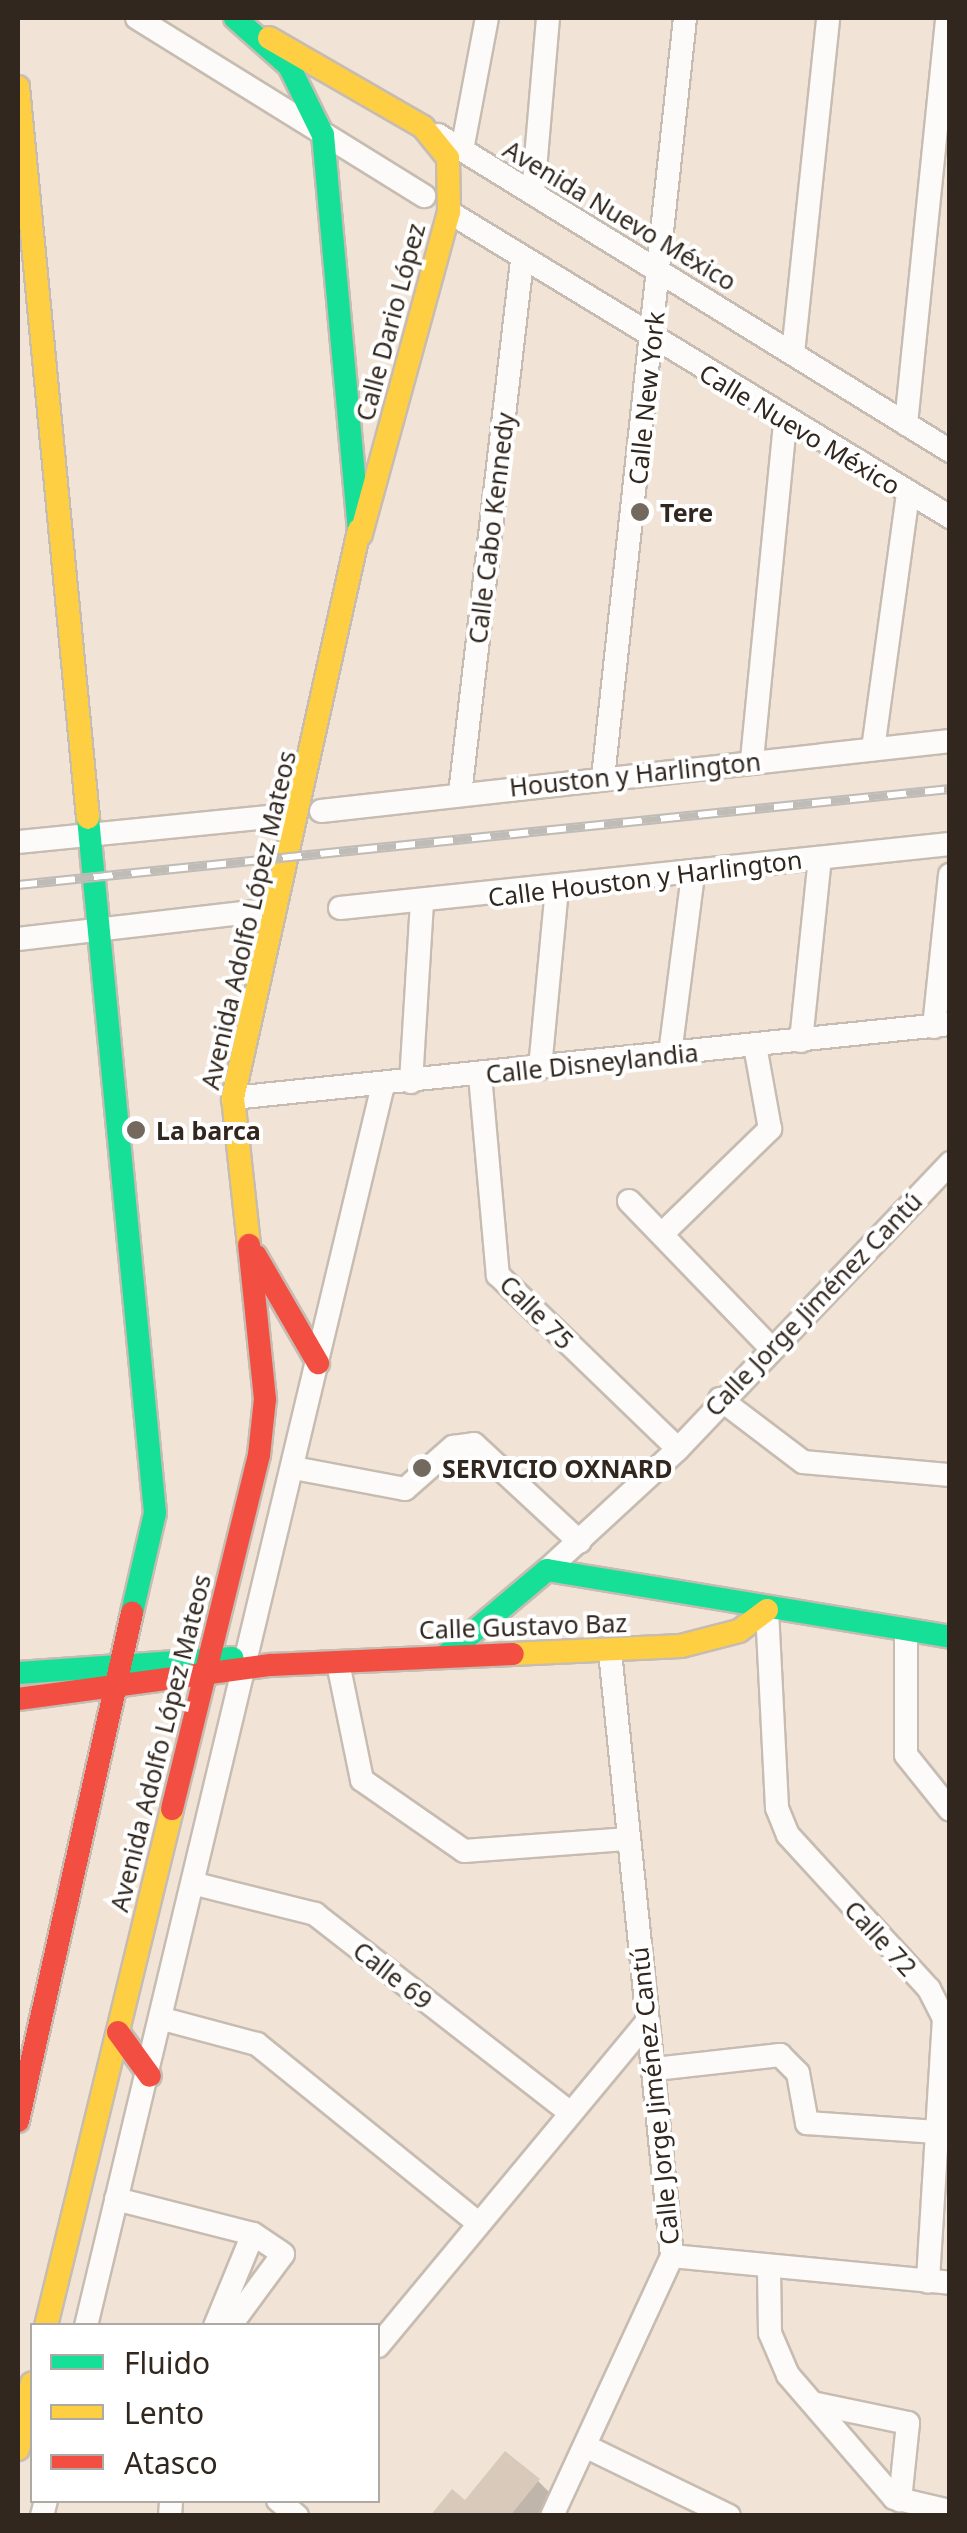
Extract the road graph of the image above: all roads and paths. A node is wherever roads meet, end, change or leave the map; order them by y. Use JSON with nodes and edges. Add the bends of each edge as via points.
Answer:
{"nodes":[{"id":1,"x":137,"y":18,"type":"edge"},
{"id":2,"x":235,"y":18,"type":"edge"},
{"id":3,"x":487,"y":18,"type":"edge"},
{"id":4,"x":548,"y":18,"type":"edge"},
{"id":5,"x":685,"y":18,"type":"edge"},
{"id":6,"x":828,"y":18,"type":"edge"},
{"id":7,"x":948,"y":18,"type":"edge"},
{"id":8,"x":258,"y":32,"type":"junction"},
{"id":9,"x":18,"y":87,"type":"edge"},
{"id":10,"x":423,"y":126,"type":"junction"},
{"id":11,"x":323,"y":135,"type":"junction"},
{"id":12,"x":462,"y":150,"type":"junction"},
{"id":13,"x":532,"y":193,"type":"junction"},
{"id":14,"x":424,"y":196,"type":"dead end"},
{"id":15,"x":449,"y":212,"type":"junction"},
{"id":16,"x":522,"y":261,"type":"junction"},
{"id":17,"x":658,"y":270,"type":"junction"},
{"id":18,"x":654,"y":340,"type":"junction"},
{"id":19,"x":793,"y":352,"type":"junction"},
{"id":20,"x":785,"y":421,"type":"junction"},
{"id":21,"x":906,"y":424,"type":"junction"},
{"id":22,"x":950,"y":451,"type":"edge"},
{"id":23,"x":908,"y":494,"type":"junction"},
{"id":24,"x":950,"y":517,"type":"edge"},
{"id":25,"x":360,"y":538,"type":"junction"},
{"id":26,"x":950,"y":741,"type":"edge"},
{"id":27,"x":873,"y":749,"type":"junction"},
{"id":28,"x":752,"y":760,"type":"junction"},
{"id":29,"x":603,"y":778,"type":"junction"},
{"id":30,"x":460,"y":794,"type":"junction"},
{"id":31,"x":321,"y":811,"type":"dead end"},
{"id":32,"x":280,"y":816,"type":"dead end"},
{"id":33,"x":91,"y":834,"type":"junction"},
{"id":34,"x":18,"y":842,"type":"edge"},
{"id":35,"x":950,"y":844,"type":"edge"},
{"id":36,"x":820,"y":858,"type":"junction"},
{"id":37,"x":693,"y":874,"type":"junction"},
{"id":38,"x":950,"y":875,"type":"edge"},
{"id":39,"x":557,"y":889,"type":"junction"},
{"id":40,"x":422,"y":904,"type":"junction"},
{"id":41,"x":340,"y":908,"type":"dead end"},
{"id":42,"x":260,"y":911,"type":"dead end"},
{"id":43,"x":103,"y":930,"type":"junction"},
{"id":44,"x":18,"y":938,"type":"edge"},
{"id":45,"x":942,"y":1026,"type":"edge"},
{"id":46,"x":802,"y":1041,"type":"junction"},
{"id":47,"x":755,"y":1046,"type":"junction"},
{"id":48,"x":670,"y":1054,"type":"junction"},
{"id":49,"x":540,"y":1068,"type":"junction"},
{"id":50,"x":480,"y":1076,"type":"junction"},
{"id":51,"x":411,"y":1082,"type":"junction"},
{"id":52,"x":382,"y":1084,"type":"junction"},
{"id":53,"x":233,"y":1098,"type":"junction"},
{"id":54,"x":950,"y":1163,"type":"edge"},
{"id":55,"x":629,"y":1201,"type":"dead end"},
{"id":56,"x":662,"y":1234,"type":"junction"},
{"id":57,"x":248,"y":1242,"type":"junction"},
{"id":58,"x":769,"y":1346,"type":"junction"},
{"id":59,"x":318,"y":1363,"type":"junction"},
{"id":60,"x":720,"y":1399,"type":"junction"},
{"id":61,"x":678,"y":1448,"type":"junction"},
{"id":62,"x":294,"y":1468,"type":"junction"},
{"id":63,"x":950,"y":1475,"type":"edge"},
{"id":64,"x":580,"y":1542,"type":"junction"},
{"id":65,"x":236,"y":1546,"type":"junction"},
{"id":66,"x":273,"y":1554,"type":"junction"},
{"id":67,"x":547,"y":1570,"type":"junction"},
{"id":68,"x":767,"y":1610,"type":"junction"},
{"id":69,"x":906,"y":1632,"type":"junction"},
{"id":70,"x":950,"y":1637,"type":"edge"},
{"id":71,"x":610,"y":1652,"type":"junction"},
{"id":72,"x":210,"y":1655,"type":"junction"},
{"id":73,"x":446,"y":1655,"type":"junction"},
{"id":74,"x":127,"y":1663,"type":"junction"},
{"id":75,"x":338,"y":1663,"type":"junction"},
{"id":76,"x":244,"y":1667,"type":"junction"},
{"id":77,"x":18,"y":1673,"type":"edge"},
{"id":78,"x":203,"y":1681,"type":"junction"},
{"id":79,"x":120,"y":1691,"type":"junction"},
{"id":80,"x":18,"y":1699,"type":"edge"},
{"id":81,"x":950,"y":1810,"type":"edge"},
{"id":82,"x":626,"y":1839,"type":"junction"},
{"id":83,"x":196,"y":1884,"type":"junction"},
{"id":84,"x":164,"y":2020,"type":"junction"},
{"id":85,"x":646,"y":2023,"type":"junction"},
{"id":86,"x":118,"y":2032,"type":"junction"},
{"id":87,"x":655,"y":2070,"type":"junction"},
{"id":88,"x":150,"y":2076,"type":"junction"},
{"id":89,"x":569,"y":2112,"type":"junction"},
{"id":90,"x":18,"y":2121,"type":"edge"},
{"id":91,"x":937,"y":2132,"type":"junction"},
{"id":92,"x":116,"y":2198,"type":"junction"},
{"id":93,"x":477,"y":2222,"type":"junction"},
{"id":94,"x":254,"y":2234,"type":"junction"},
{"id":95,"x":672,"y":2256,"type":"junction"},
{"id":96,"x":769,"y":2269,"type":"junction"},
{"id":97,"x":939,"y":2282,"type":"edge"},
{"id":98,"x":47,"y":2323,"type":"edge"},
{"id":99,"x":87,"y":2323,"type":"edge"},
{"id":100,"x":215,"y":2323,"type":"edge"},
{"id":101,"x":232,"y":2323,"type":"edge"},
{"id":102,"x":380,"y":2343,"type":"edge"},
{"id":103,"x":30,"y":2393,"type":"edge"},
{"id":104,"x":817,"y":2404,"type":"junction"},
{"id":105,"x":585,"y":2446,"type":"junction"},
{"id":106,"x":18,"y":2451,"type":"edge"},
{"id":107,"x":900,"y":2501,"type":"junction"},
{"id":108,"x":950,"y":2511,"type":"edge"},
{"id":109,"x":552,"y":2516,"type":"edge"},
{"id":110,"x":729,"y":2516,"type":"edge"}],
"edges":[{"from":1,"to":11,"type":"street"},
{"from":2,"to":8,"type":"main road","name":"Avenida Adolfo López Mateos"},
{"from":3,"to":12,"type":"street"},
{"from":4,"to":13,"type":"street"},
{"from":5,"to":17,"type":"street","name":"Calle New York"},
{"from":6,"to":19,"type":"street"},
{"from":7,"to":21,"type":"street"},
{"from":8,"to":10,"type":"main road","name":"Avenida Nuevo México"},
{"from":8,"to":11,"type":"main road","name":"Avenida Adolfo López Mateos","via":[[308,93]]},
{"from":9,"to":33,"type":"main road","name":"Avenida Adolfo López Mateos"},
{"from":10,"to":12,"type":"street","name":"Avenida Nuevo México"},
{"from":10,"to":15,"type":"main road","name":"Calle Dario López","via":[[448,158]]},
{"from":11,"to":14,"type":"street"},
{"from":11,"to":25,"type":"main road","name":"Avenida Adolfo López Mateos"},
{"from":12,"to":13,"type":"street","name":"Avenida Nuevo México"},
{"from":13,"to":17,"type":"street","name":"Avenida Nuevo México"},
{"from":15,"to":16,"type":"street","name":"Calle Nuevo México"},
{"from":15,"to":25,"type":"main road","name":"Calle Dario López"},
{"from":16,"to":18,"type":"street","name":"Calle Nuevo México"},
{"from":16,"to":30,"type":"street","name":"Calle Cabo Kennedy"},
{"from":17,"to":18,"type":"street","name":"Calle New York"},
{"from":17,"to":19,"type":"street","name":"Avenida Nuevo México"},
{"from":18,"to":20,"type":"street","name":"Calle Nuevo México"},
{"from":18,"to":29,"type":"street","name":"Calle New York"},
{"from":19,"to":21,"type":"street","name":"Avenida Nuevo México"},
{"from":20,"to":23,"type":"street","name":"Calle Nuevo México"},
{"from":20,"to":28,"type":"street"},
{"from":21,"to":22,"type":"street","name":"Avenida Nuevo México"},
{"from":23,"to":24,"type":"street","name":"Calle Nuevo México"},
{"from":23,"to":27,"type":"street"},
{"from":25,"to":53,"type":"main road","name":"Avenida Adolfo López Mateos"},
{"from":26,"to":27,"type":"street","name":"Houston y Harlington"},
{"from":27,"to":28,"type":"street","name":"Houston y Harlington"},
{"from":28,"to":29,"type":"street","name":"Houston y Harlington"},
{"from":29,"to":30,"type":"street","name":"Houston y Harlington"},
{"from":30,"to":31,"type":"street","name":"Houston y Harlington"},
{"from":32,"to":33,"type":"street"},
{"from":33,"to":34,"type":"street"},
{"from":33,"to":43,"type":"main road","name":"Avenida Adolfo López Mateos"},
{"from":35,"to":36,"type":"street","name":"Calle Houston y Harlington"},
{"from":36,"to":37,"type":"street","name":"Calle Houston y Harlington"},
{"from":36,"to":46,"type":"street"},
{"from":37,"to":39,"type":"street","name":"Calle Houston y Harlington"},
{"from":37,"to":48,"type":"street"},
{"from":38,"to":45,"type":"street"},
{"from":39,"to":40,"type":"street","name":"Calle Houston y Harlington"},
{"from":39,"to":49,"type":"street"},
{"from":40,"to":41,"type":"street","name":"Calle Houston y Harlington"},
{"from":40,"to":51,"type":"street"},
{"from":42,"to":43,"type":"street"},
{"from":43,"to":44,"type":"street"},
{"from":43,"to":74,"type":"main road","name":"Avenida Adolfo López Mateos","via":[[154,1468],[155,1512]]},
{"from":45,"to":46,"type":"street","name":"Calle Disneylandia"},
{"from":46,"to":47,"type":"street","name":"Calle Disneylandia"},
{"from":47,"to":48,"type":"street","name":"Calle Disneylandia"},
{"from":47,"to":56,"type":"street","via":[[770,1129]]},
{"from":48,"to":49,"type":"street","name":"Calle Disneylandia"},
{"from":49,"to":50,"type":"street","name":"Calle Disneylandia"},
{"from":50,"to":51,"type":"street","name":"Calle Disneylandia"},
{"from":50,"to":61,"type":"street","name":"Calle 75","via":[[498,1275]]},
{"from":51,"to":52,"type":"street","name":"Calle Disneylandia"},
{"from":52,"to":53,"type":"street","name":"Calle Disneylandia"},
{"from":52,"to":59,"type":"street"},
{"from":53,"to":57,"type":"main road","name":"Avenida Adolfo López Mateos"},
{"from":54,"to":58,"type":"street","name":"Calle Jorge Jiménez Cantú"},
{"from":55,"to":56,"type":"street"},
{"from":56,"to":58,"type":"street"},
{"from":57,"to":59,"type":"main road"},
{"from":57,"to":65,"type":"main road","name":"Avenida Adolfo López Mateos","via":[[265,1400]]},
{"from":58,"to":60,"type":"street","name":"Calle Jorge Jiménez Cantú"},
{"from":59,"to":62,"type":"street"},
{"from":60,"to":61,"type":"street","name":"Calle Jorge Jiménez Cantú"},
{"from":60,"to":63,"type":"street","via":[[803,1462]]},
{"from":61,"to":64,"type":"street","name":"Calle Jorge Jiménez Cantú"},
{"from":62,"to":64,"type":"street","via":[[405,1489],[453,1447],[474,1444]]},
{"from":62,"to":66,"type":"street"},
{"from":64,"to":67,"type":"street","name":"Calle Jorge Jiménez Cantú"},
{"from":65,"to":66,"type":"street"},
{"from":65,"to":72,"type":"main road","name":"Avenida Adolfo López Mateos"},
{"from":66,"to":76,"type":"street"},
{"from":67,"to":68,"type":"main road","name":"Calle Gustavo Baz"},
{"from":67,"to":73,"type":"main road"},
{"from":68,"to":69,"type":"main road","name":"Calle Gustavo Baz"},
{"from":68,"to":71,"type":"main road","name":"Calle Gustavo Baz","via":[[706,1640]]},
{"from":68,"to":91,"type":"street","name":"Calle 72","via":[[778,1808],[788,1836],[929,1989],[944,2018]]},
{"from":69,"to":70,"type":"main road","name":"Calle Gustavo Baz"},
{"from":69,"to":81,"type":"street","via":[[906,1755]]},
{"from":71,"to":73,"type":"main road","name":"Calle Gustavo Baz"},
{"from":71,"to":82,"type":"street","name":"Calle Jorge Jiménez Cantú"},
{"from":72,"to":74,"type":"main road","name":"Calle Gustavo Baz"},
{"from":72,"to":76,"type":"main road","name":"Calle Gustavo Baz"},
{"from":72,"to":78,"type":"main road","name":"Avenida Adolfo López Mateos"},
{"from":73,"to":75,"type":"main road","name":"Calle Gustavo Baz"},
{"from":74,"to":77,"type":"main road","name":"Calle Gustavo Baz"},
{"from":74,"to":79,"type":"main road","name":"Avenida Adolfo López Mateos"},
{"from":75,"to":76,"type":"main road","name":"Calle Gustavo Baz"},
{"from":75,"to":82,"type":"street","via":[[362,1780],[464,1851]]},
{"from":76,"to":78,"type":"main road","name":"Calle Gustavo Baz"},
{"from":76,"to":83,"type":"street"},
{"from":78,"to":79,"type":"main road","name":"Calle Gustavo Baz"},
{"from":78,"to":86,"type":"main road","name":"Avenida Adolfo López Mateos"},
{"from":79,"to":80,"type":"main road","name":"Calle Gustavo Baz"},
{"from":79,"to":90,"type":"main road","name":"Avenida Adolfo López Mateos"},
{"from":82,"to":85,"type":"street","name":"Calle Jorge Jiménez Cantú"},
{"from":83,"to":84,"type":"street"},
{"from":83,"to":89,"type":"street","name":"Calle 69","via":[[315,1914]]},
{"from":84,"to":88,"type":"street"},
{"from":84,"to":93,"type":"street","via":[[257,2044]]},
{"from":85,"to":87,"type":"street","name":"Calle Jorge Jiménez Cantú"},
{"from":85,"to":89,"type":"street"},
{"from":86,"to":88,"type":"main road"},
{"from":86,"to":98,"type":"main road","name":"Avenida Adolfo López Mateos"},
{"from":87,"to":91,"type":"street","via":[[780,2055],[798,2072],[807,2123]]},
{"from":87,"to":95,"type":"street","name":"Calle Jorge Jiménez Cantú"},
{"from":88,"to":92,"type":"street"},
{"from":89,"to":93,"type":"street"},
{"from":91,"to":97,"type":"street","name":"Calle 72"},
{"from":92,"to":94,"type":"street"},
{"from":92,"to":99,"type":"street"},
{"from":93,"to":102,"type":"street"},
{"from":94,"to":100,"type":"street"},
{"from":94,"to":101,"type":"street","via":[[283,2254]]},
{"from":95,"to":96,"type":"street"},
{"from":95,"to":105,"type":"street","name":"Calle Jorge Jiménez Cantú"},
{"from":96,"to":97,"type":"street"},
{"from":96,"to":104,"type":"street","via":[[774,2349]]},
{"from":103,"to":106,"type":"main road"},
{"from":104,"to":107,"type":"street"},
{"from":104,"to":107,"type":"street","via":[[908,2422]]},
{"from":105,"to":109,"type":"street","name":"Calle Jorge Jiménez Cantú"},
{"from":105,"to":110,"type":"street"},
{"from":107,"to":108,"type":"street"}]}
